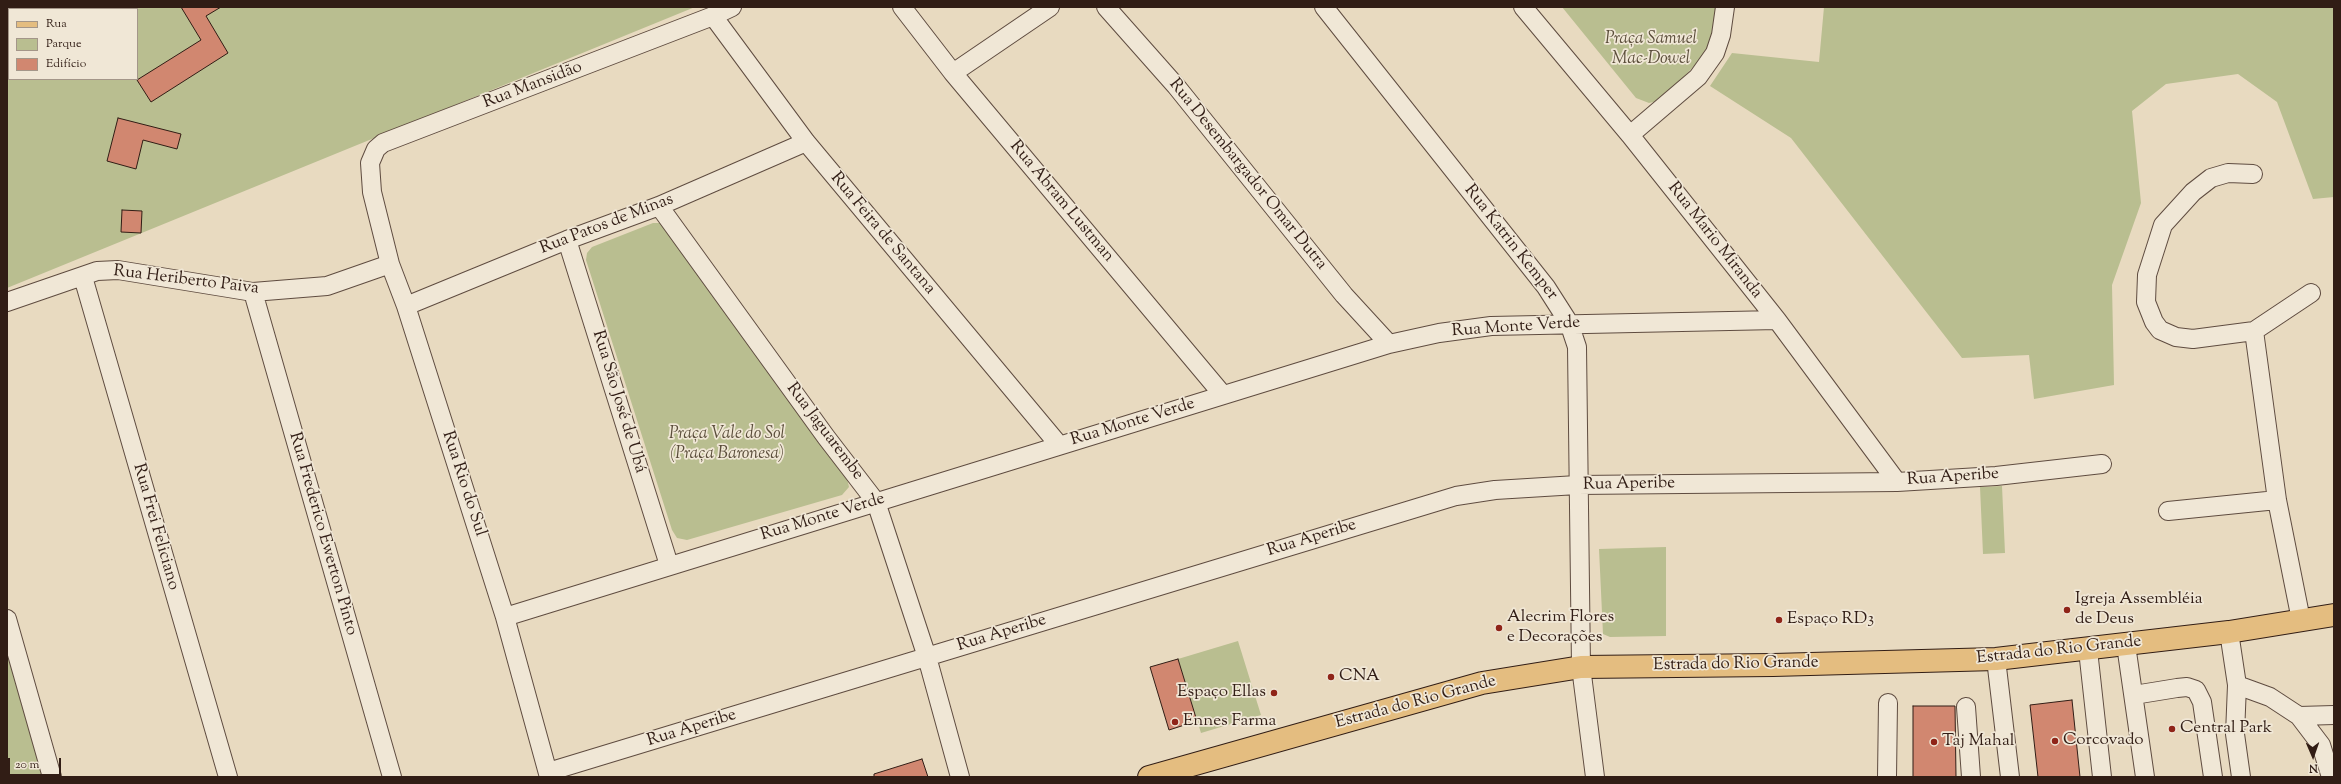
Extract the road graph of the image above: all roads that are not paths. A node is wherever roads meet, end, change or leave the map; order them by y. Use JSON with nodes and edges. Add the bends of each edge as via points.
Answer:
{"nodes":[{"id":1,"x":732,"y":7,"type":"edge"},
{"id":2,"x":902,"y":7,"type":"edge"},
{"id":3,"x":1050,"y":7,"type":"edge"},
{"id":4,"x":1106,"y":7,"type":"edge"},
{"id":5,"x":1324,"y":7,"type":"edge"},
{"id":6,"x":1522,"y":7,"type":"edge"},
{"id":7,"x":1725,"y":7,"type":"edge"},
{"id":8,"x":713,"y":16,"type":"junction"},
{"id":9,"x":953,"y":74,"type":"junction"},
{"id":10,"x":1630,"y":135,"type":"junction"},
{"id":11,"x":806,"y":142,"type":"junction"},
{"id":12,"x":2253,"y":174,"type":"dead end"},
{"id":13,"x":372,"y":192,"type":"joint"},
{"id":14,"x":659,"y":206,"type":"junction"},
{"id":15,"x":567,"y":240,"type":"junction"},
{"id":16,"x":390,"y":264,"type":"junction"},
{"id":17,"x":83,"y":277,"type":"junction"},
{"id":18,"x":253,"y":292,"type":"junction"},
{"id":19,"x":2311,"y":293,"type":"dead end"},
{"id":20,"x":7,"y":302,"type":"edge"},
{"id":21,"x":406,"y":306,"type":"junction"},
{"id":22,"x":1776,"y":320,"type":"junction"},
{"id":23,"x":1569,"y":323,"type":"junction"},
{"id":24,"x":2254,"y":331,"type":"junction"},
{"id":25,"x":1389,"y":344,"type":"junction"},
{"id":26,"x":1223,"y":395,"type":"junction"},
{"id":27,"x":1059,"y":445,"type":"junction"},
{"id":28,"x":2102,"y":464,"type":"dead end"},
{"id":29,"x":1897,"y":482,"type":"junction"},
{"id":30,"x":1577,"y":485,"type":"junction"},
{"id":31,"x":2277,"y":500,"type":"junction"},
{"id":32,"x":876,"y":502,"type":"junction"},
{"id":33,"x":2168,"y":511,"type":"dead end"},
{"id":34,"x":669,"y":565,"type":"junction"},
{"id":35,"x":2334,"y":615,"type":"edge"},
{"id":36,"x":505,"y":617,"type":"junction"},
{"id":37,"x":7,"y":619,"type":"edge"},
{"id":38,"x":2301,"y":620,"type":"junction"},
{"id":39,"x":2229,"y":632,"type":"junction"},
{"id":40,"x":2126,"y":645,"type":"junction"},
{"id":41,"x":2088,"y":650,"type":"junction"},
{"id":42,"x":927,"y":657,"type":"junction"},
{"id":43,"x":1996,"y":659,"type":"junction"},
{"id":44,"x":1581,"y":667,"type":"junction"},
{"id":45,"x":2237,"y":684,"type":"junction"},
{"id":46,"x":2134,"y":695,"type":"junction"},
{"id":47,"x":1888,"y":703,"type":"dead end"},
{"id":48,"x":1966,"y":708,"type":"dead end"},
{"id":49,"x":2334,"y":715,"type":"edge"},
{"id":50,"x":2299,"y":716,"type":"junction"},
{"id":51,"x":549,"y":775,"type":"edge"},
{"id":52,"x":52,"y":777,"type":"edge"},
{"id":53,"x":228,"y":777,"type":"edge"},
{"id":54,"x":392,"y":777,"type":"edge"},
{"id":55,"x":960,"y":777,"type":"edge"},
{"id":56,"x":1149,"y":777,"type":"edge"},
{"id":57,"x":1595,"y":777,"type":"edge"},
{"id":58,"x":1887,"y":777,"type":"edge"},
{"id":59,"x":1971,"y":777,"type":"edge"},
{"id":60,"x":2010,"y":777,"type":"edge"},
{"id":61,"x":2102,"y":777,"type":"edge"},
{"id":62,"x":2145,"y":777,"type":"edge"},
{"id":63,"x":2213,"y":777,"type":"edge"},
{"id":64,"x":2241,"y":777,"type":"edge"},
{"id":65,"x":2331,"y":777,"type":"edge"}],
"edges":[{"from":1,"to":8,"type":"street","name":"Rua Mansidão"},
{"from":2,"to":9,"type":"street","name":"Rua Abram Lustman"},
{"from":3,"to":9,"type":"street"},
{"from":4,"to":25,"type":"street","name":"Rua Desembargador Omar Dutra","via":[[1176,86],[1344,295]]},
{"from":5,"to":23,"type":"street","name":"Rua Katrin Kemper","via":[[1546,287]]},
{"from":6,"to":10,"type":"street","name":"Rua Mario Miranda"},
{"from":7,"to":10,"type":"street","via":[[1715,53],[1698,77]]},
{"from":8,"to":11,"type":"street","name":"Rua Feira de Santana"},
{"from":8,"to":13,"type":"street","name":"Rua Mansidão","via":[[383,143],[376,149],[370,163]]},
{"from":9,"to":26,"type":"street","name":"Rua Abram Lustman"},
{"from":10,"to":22,"type":"street","name":"Rua Mario Miranda"},
{"from":11,"to":14,"type":"street","name":"Rua Patos de Minas"},
{"from":11,"to":27,"type":"street","name":"Rua Feira de Santana"},
{"from":12,"to":24,"type":"street","via":[[2228,174],[2211,178],[2172,214],[2163,225],[2152,255],[2147,276],[2146,302],[2160,330],[2176,337],[2193,339]]},
{"from":13,"to":16,"type":"street","name":"Rua Rio do Sul"},
{"from":14,"to":15,"type":"street","name":"Rua Patos de Minas"},
{"from":14,"to":32,"type":"street","name":"Rua Jaguarembe"},
{"from":15,"to":21,"type":"street","name":"Rua Patos de Minas"},
{"from":15,"to":34,"type":"street","name":"Rua São José de Ubá"},
{"from":16,"to":18,"type":"street","name":"Rua Heriberto Paiva","via":[[327,286]]},
{"from":16,"to":21,"type":"street","name":"Rua Rio do Sul"},
{"from":17,"to":18,"type":"street","name":"Rua Heriberto Paiva","via":[[97,271],[118,270]]},
{"from":17,"to":20,"type":"street","name":"Rua Heriberto Paiva"},
{"from":17,"to":53,"type":"street","name":"Rua Frei Feliciano"},
{"from":18,"to":54,"type":"street","name":"Rua Frederico Ewerton Pinto"},
{"from":19,"to":24,"type":"street"},
{"from":21,"to":36,"type":"street","name":"Rua Rio do Sul"},
{"from":22,"to":23,"type":"street","name":"Rua Monte Verde"},
{"from":22,"to":29,"type":"street","name":"Rua Mario Miranda"},
{"from":23,"to":25,"type":"street","name":"Rua Monte Verde","via":[[1491,326],[1438,333]]},
{"from":23,"to":30,"type":"street","name":"Rua Katrin Kemper","via":[[1577,348]]},
{"from":24,"to":31,"type":"street"},
{"from":25,"to":26,"type":"street","name":"Rua Monte Verde"},
{"from":26,"to":27,"type":"street","name":"Rua Monte Verde"},
{"from":27,"to":32,"type":"street","name":"Rua Monte Verde"},
{"from":28,"to":29,"type":"street","name":"Rua Aperibe","via":[[1996,476]]},
{"from":29,"to":30,"type":"street","name":"Rua Aperibe"},
{"from":30,"to":42,"type":"street","name":"Rua Aperibe","via":[[1495,490],[1456,496]]},
{"from":30,"to":44,"type":"street","name":"Rua Katrin Kemper"},
{"from":31,"to":33,"type":"street"},
{"from":31,"to":38,"type":"street"},
{"from":32,"to":34,"type":"street","name":"Rua Monte Verde"},
{"from":32,"to":42,"type":"street","name":"Rua Jaguarembe"},
{"from":34,"to":36,"type":"street","name":"Rua Monte Verde"},
{"from":35,"to":38,"type":"main road","name":"Estrada do Rio Grande"},
{"from":36,"to":51,"type":"street","name":"Rua Rio do Sul"},
{"from":37,"to":52,"type":"street"},
{"from":38,"to":39,"type":"main road","name":"Estrada do Rio Grande"},
{"from":39,"to":40,"type":"main road","name":"Estrada do Rio Grande"},
{"from":39,"to":45,"type":"street"},
{"from":40,"to":41,"type":"main road","name":"Estrada do Rio Grande"},
{"from":40,"to":46,"type":"street"},
{"from":41,"to":43,"type":"main road","name":"Estrada do Rio Grande"},
{"from":41,"to":61,"type":"street"},
{"from":42,"to":51,"type":"street","name":"Rua Aperibe"},
{"from":42,"to":55,"type":"street","name":"Rua Jaguarembe"},
{"from":43,"to":44,"type":"main road","name":"Estrada do Rio Grande"},
{"from":43,"to":60,"type":"street"},
{"from":44,"to":56,"type":"main road","name":"Estrada do Rio Grande","via":[[1482,683]]},
{"from":44,"to":57,"type":"street","name":"Rua Katrin Kemper"},
{"from":45,"to":50,"type":"street","via":[[2270,697]]},
{"from":45,"to":64,"type":"street","via":[[2235,734]]},
{"from":46,"to":62,"type":"street"},
{"from":46,"to":63,"type":"street","via":[[2177,688],[2196,690],[2202,702]]},
{"from":47,"to":58,"type":"street"},
{"from":48,"to":59,"type":"street"},
{"from":49,"to":50,"type":"street"},
{"from":50,"to":65,"type":"street","via":[[2322,745]]}]}
